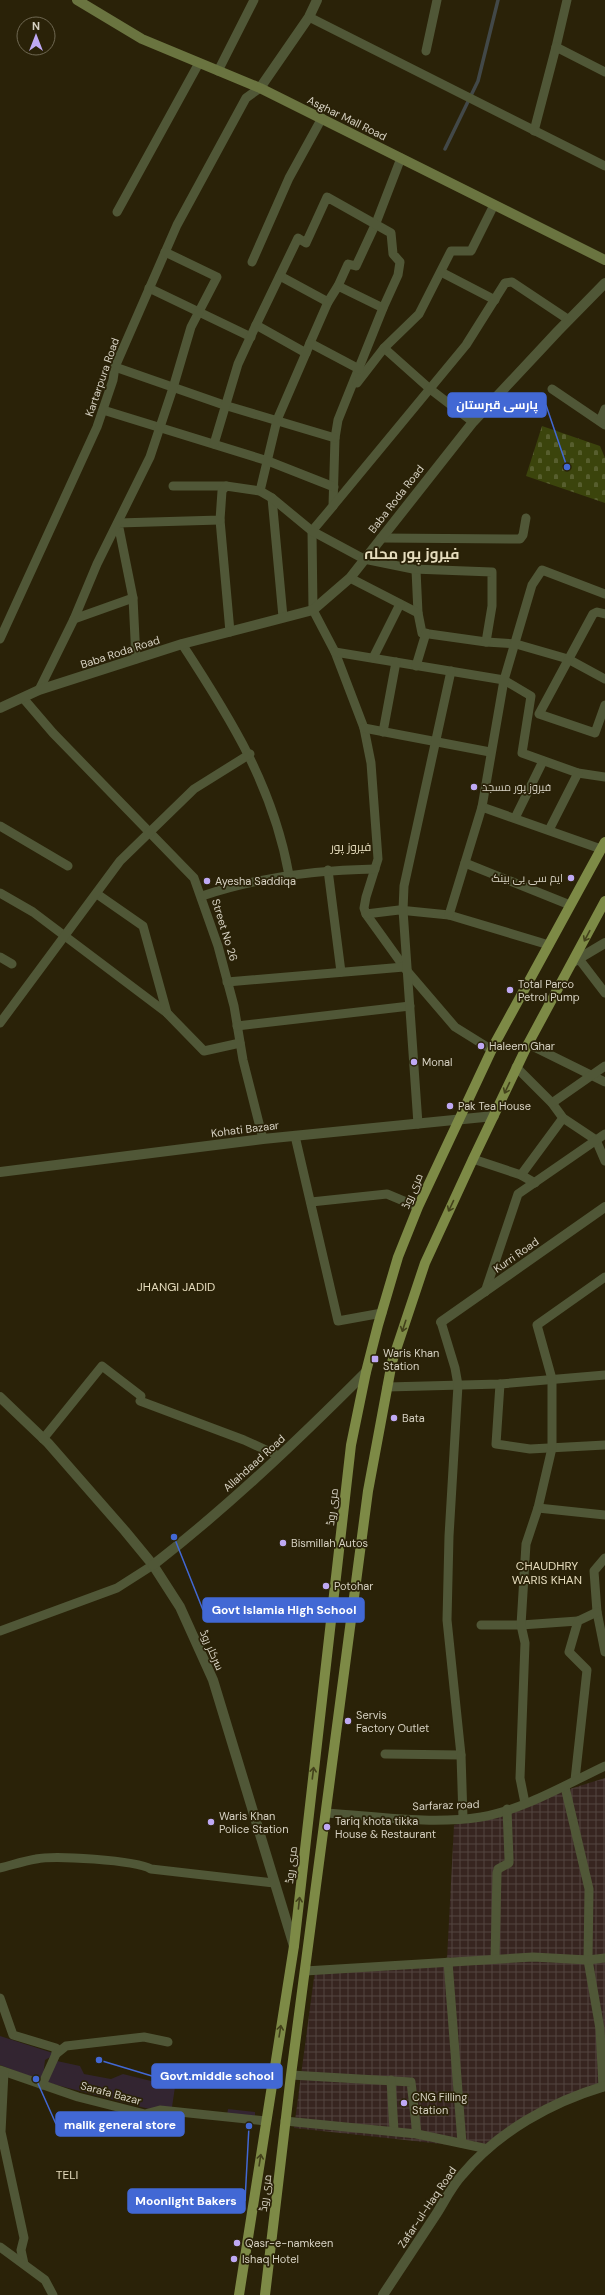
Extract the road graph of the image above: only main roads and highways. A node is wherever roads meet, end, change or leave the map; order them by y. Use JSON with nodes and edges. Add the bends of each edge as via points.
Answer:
{"nodes":[{"id":1,"x":78,"y":0,"type":"edge"},
{"id":2,"x":605,"y":260,"type":"edge"},
{"id":3,"x":603,"y":846,"type":"edge"},
{"id":4,"x":605,"y":901,"type":"edge"},
{"id":5,"x":239,"y":2295,"type":"edge"},
{"id":6,"x":265,"y":2295,"type":"edge"}],
"edges":[{"from":1,"to":2,"type":"main road","name":"Asghar Mall Road","via":[[142,39],[260,88]]},
{"from":5,"to":3,"type":"main road","name":"مری روڈ","one_way":true,"via":[[294,1946],[351,1445],[366,1372],[398,1257],[418,1206],[492,1050]]},
{"from":4,"to":6,"type":"main road","name":"مری روڈ","one_way":true,"via":[[576,961],[516,1067],[473,1159],[425,1263],[392,1362],[368,1491],[285,2121]]}]}
